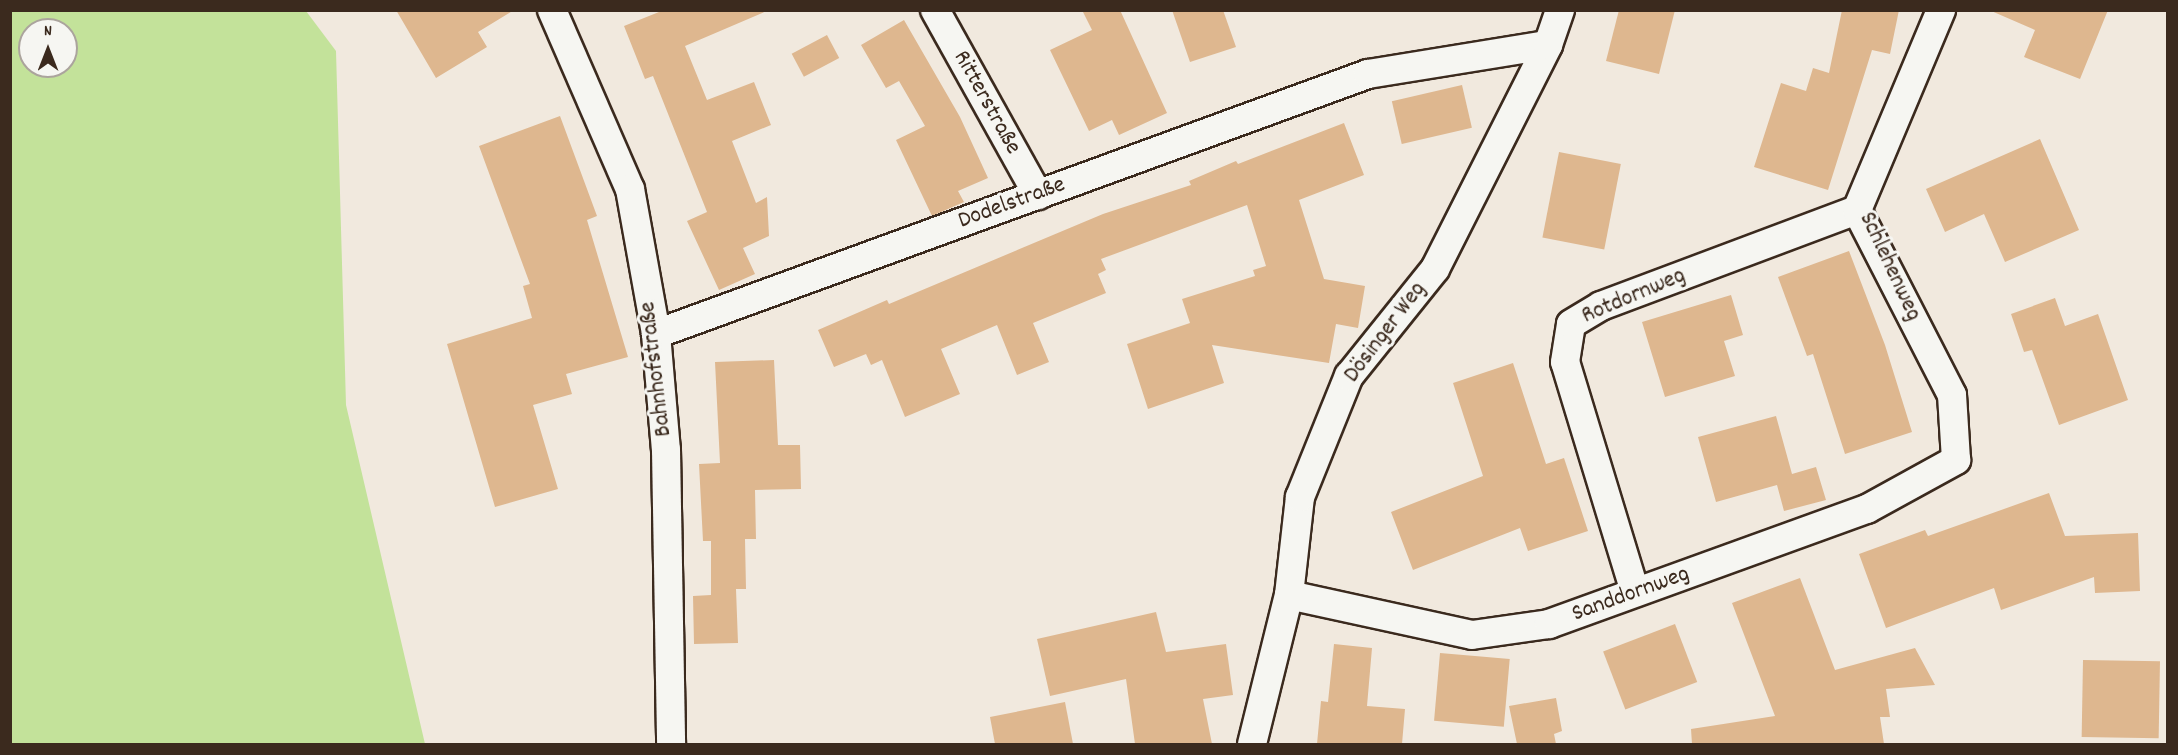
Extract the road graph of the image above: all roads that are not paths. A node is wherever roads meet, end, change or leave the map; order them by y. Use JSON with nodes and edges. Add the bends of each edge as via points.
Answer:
{"nodes":[{"id":1,"x":552,"y":10,"type":"edge"},
{"id":2,"x":935,"y":10,"type":"edge"},
{"id":3,"x":1560,"y":10,"type":"edge"},
{"id":4,"x":1941,"y":10,"type":"edge"},
{"id":5,"x":1548,"y":45,"type":"junction"},
{"id":6,"x":1038,"y":195,"type":"junction"},
{"id":7,"x":1857,"y":210,"type":"junction"},
{"id":8,"x":656,"y":334,"type":"junction"},
{"id":9,"x":1956,"y":460,"type":"joint"},
{"id":10,"x":1635,"y":592,"type":"junction"},
{"id":11,"x":1289,"y":595,"type":"junction"},
{"id":12,"x":671,"y":744,"type":"edge"},
{"id":13,"x":1252,"y":744,"type":"edge"}],
"edges":[{"from":1,"to":8,"type":"street","name":"Bahnhofstraße","via":[[630,189]]},
{"from":2,"to":6,"type":"street","name":"Ritterstraße"},
{"from":3,"to":5,"type":"street","name":"Dösinger Weg"},
{"from":4,"to":7,"type":"street","name":"Schlehenweg"},
{"from":5,"to":6,"type":"street","name":"Dodelstraße","via":[[1368,74]]},
{"from":5,"to":11,"type":"street","name":"Dösinger Weg","via":[[1435,268],[1349,376],[1300,497]]},
{"from":6,"to":8,"type":"street","name":"Dodelstraße"},
{"from":7,"to":9,"type":"street","name":"Schlehenweg","via":[[1952,395]]},
{"from":7,"to":10,"type":"street","name":"Rotdornweg","via":[[1601,306],[1571,324],[1565,362]]},
{"from":8,"to":12,"type":"street","name":"Bahnhofstraße","via":[[666,450]]},
{"from":9,"to":10,"type":"street","name":"Sanddornweg","via":[[1867,508]]},
{"from":10,"to":11,"type":"street","name":"Sanddornweg","via":[[1550,624],[1472,635]]},
{"from":11,"to":13,"type":"street","name":"Dösinger Weg"}]}
